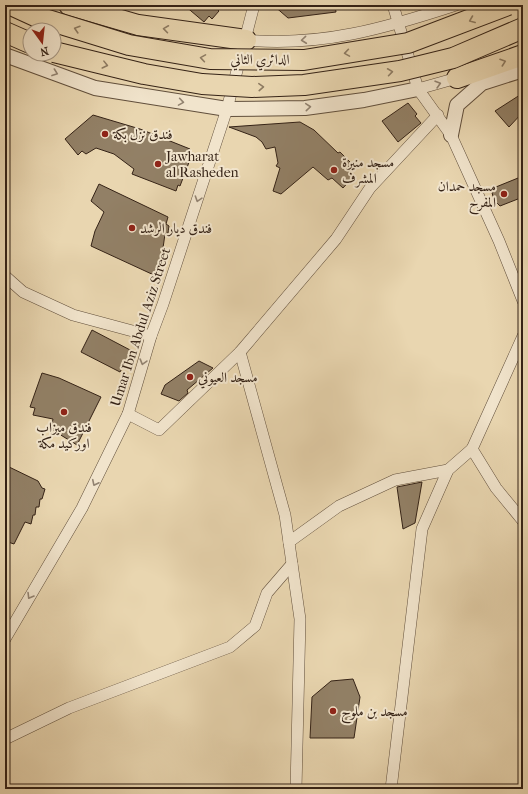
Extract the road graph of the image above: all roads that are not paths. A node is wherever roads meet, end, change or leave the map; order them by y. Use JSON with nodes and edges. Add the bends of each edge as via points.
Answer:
{"nodes":[{"id":1,"x":11,"y":5,"type":"edge"},
{"id":2,"x":69,"y":5,"type":"edge"},
{"id":3,"x":254,"y":5,"type":"edge"},
{"id":4,"x":393,"y":5,"type":"edge"},
{"id":5,"x":456,"y":5,"type":"edge"},
{"id":6,"x":508,"y":5,"type":"edge"},
{"id":7,"x":397,"y":24,"type":"junction"},
{"id":8,"x":523,"y":28,"type":"edge"},
{"id":9,"x":5,"y":32,"type":"edge"},
{"id":10,"x":22,"y":39,"type":"edge"},
{"id":11,"x":246,"y":40,"type":"junction"},
{"id":12,"x":62,"y":54,"type":"edge"},
{"id":13,"x":5,"y":55,"type":"edge"},
{"id":14,"x":523,"y":55,"type":"edge"},
{"id":15,"x":523,"y":70,"type":"edge"},
{"id":16,"x":457,"y":78,"type":"junction"},
{"id":17,"x":482,"y":83,"type":"junction"},
{"id":18,"x":418,"y":89,"type":"junction"},
{"id":19,"x":227,"y":109,"type":"junction"},
{"id":20,"x":438,"y":115,"type":"junction"},
{"id":21,"x":451,"y":135,"type":"junction"},
{"id":22,"x":5,"y":276,"type":"edge"},
{"id":23,"x":523,"y":301,"type":"edge"},
{"id":24,"x":151,"y":336,"type":"junction"},
{"id":25,"x":523,"y":336,"type":"edge"},
{"id":26,"x":240,"y":352,"type":"junction"},
{"id":27,"x":128,"y":414,"type":"junction"},
{"id":28,"x":472,"y":449,"type":"junction"},
{"id":29,"x":448,"y":470,"type":"junction"},
{"id":30,"x":523,"y":521,"type":"edge"},
{"id":31,"x":289,"y":542,"type":"junction"},
{"id":32,"x":292,"y":564,"type":"junction"},
{"id":33,"x":5,"y":639,"type":"edge"},
{"id":34,"x":5,"y":739,"type":"edge"},
{"id":35,"x":296,"y":789,"type":"edge"},
{"id":36,"x":391,"y":789,"type":"edge"}],
"edges":[{"from":6,"to":1,"type":"highway","name":"الدائري الثاني","one_way":true,"bridge":true,"via":[[408,43],[304,60],[210,59],[129,45],[35,16]]},
{"from":11,"to":2,"type":"highway","one_way":true,"via":[[138,25]]},
{"from":3,"to":11,"type":"street","name":"Umar Ibn Abdul Aziz Street"},
{"from":4,"to":7,"type":"street"},
{"from":5,"to":7,"type":"street"},
{"from":7,"to":11,"type":"street","one_way":true,"via":[[331,37],[278,43]]},
{"from":7,"to":18,"type":"street"},
{"from":12,"to":8,"type":"highway","name":"الدائري الثاني","one_way":true,"bridge":true,"via":[[144,74],[202,84],[252,87],[304,85],[400,71],[453,58]]},
{"from":9,"to":10,"type":"highway"},
{"from":11,"to":19,"type":"street","name":"Umar Ibn Abdul Aziz Street"},
{"from":13,"to":19,"type":"street","one_way":true,"via":[[95,88]]},
{"from":16,"to":14,"type":"highway","one_way":true},
{"from":15,"to":17,"type":"street"},
{"from":16,"to":17,"type":"street"},
{"from":18,"to":16,"type":"street","one_way":true},
{"from":17,"to":21,"type":"street","via":[[457,105]]},
{"from":19,"to":18,"type":"street","one_way":true,"via":[[305,108]]},
{"from":18,"to":20,"type":"street"},
{"from":19,"to":24,"type":"street","name":"Umar Ibn Abdul Aziz Street","one_way":true},
{"from":20,"to":21,"type":"street"},
{"from":20,"to":26,"type":"street","via":[[370,188],[336,239]]},
{"from":21,"to":23,"type":"street"},
{"from":22,"to":24,"type":"street","via":[[23,292],[73,315]]},
{"from":24,"to":27,"type":"street","name":"Umar Ibn Abdul Aziz Street","one_way":true},
{"from":25,"to":28,"type":"street"},
{"from":26,"to":27,"type":"street","via":[[159,430]]},
{"from":26,"to":31,"type":"street","via":[[285,515]]},
{"from":27,"to":33,"type":"street","name":"Umar Ibn Abdul Aziz Street","one_way":true,"via":[[82,508]]},
{"from":28,"to":29,"type":"street"},
{"from":28,"to":30,"type":"street","via":[[496,488]]},
{"from":29,"to":31,"type":"street","via":[[395,480],[339,506]]},
{"from":29,"to":36,"type":"street","via":[[422,529]]},
{"from":31,"to":32,"type":"street"},
{"from":32,"to":34,"type":"street","via":[[267,593],[255,626],[230,647],[69,708]]},
{"from":32,"to":35,"type":"street","via":[[300,620]]}]}
